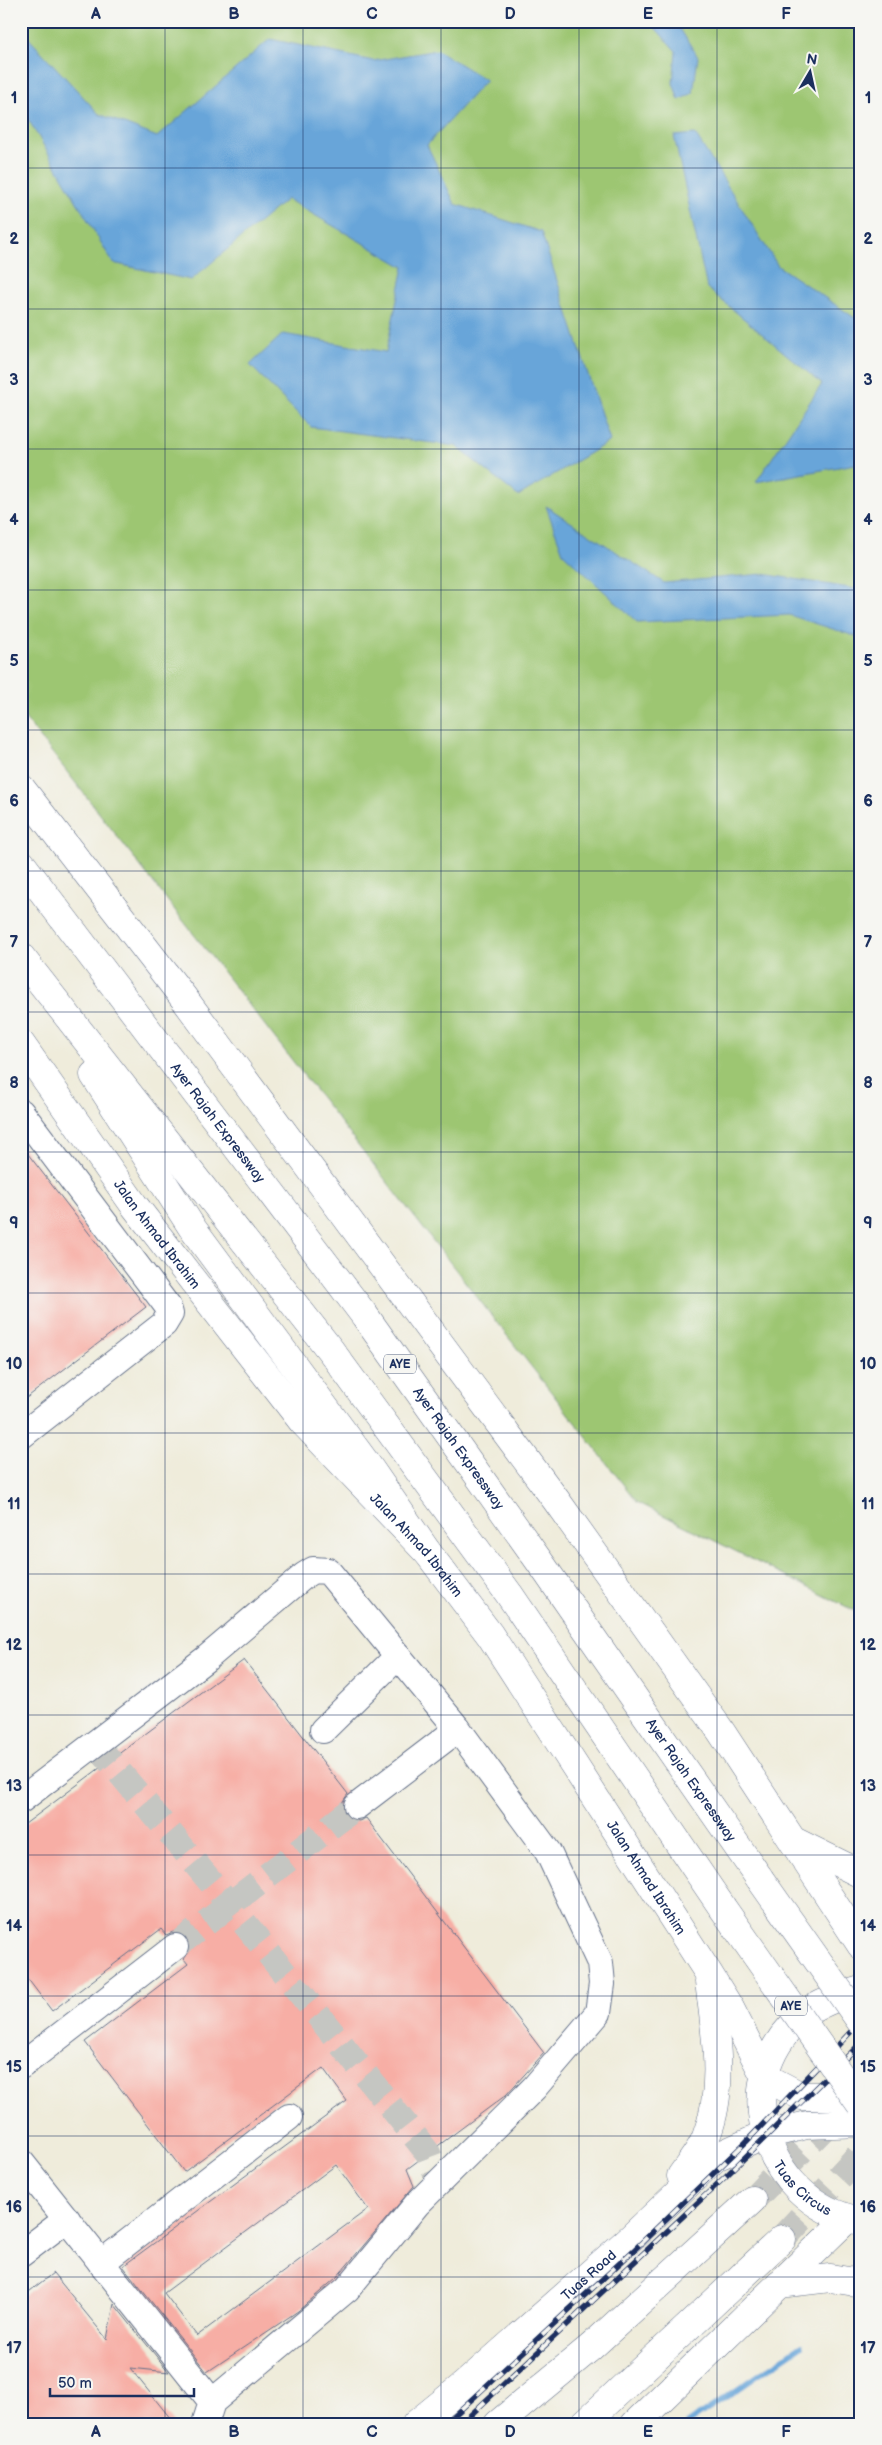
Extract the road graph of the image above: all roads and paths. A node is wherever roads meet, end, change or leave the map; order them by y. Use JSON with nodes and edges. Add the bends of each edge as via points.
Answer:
{"nodes":[{"id":1,"x":21,"y":788,"type":"edge"},
{"id":2,"x":21,"y":863,"type":"edge"},
{"id":3,"x":21,"y":957,"type":"edge"},
{"id":4,"x":21,"y":964,"type":"edge"},
{"id":5,"x":21,"y":1044,"type":"edge"},
{"id":6,"x":21,"y":1112,"type":"edge"},
{"id":7,"x":21,"y":1436,"type":"edge"},
{"id":8,"x":428,"y":1553,"type":"junction"},
{"id":9,"x":398,"y":1656,"type":"junction"},
{"id":10,"x":458,"y":1728,"type":"junction"},
{"id":11,"x":323,"y":1730,"type":"dead end"},
{"id":12,"x":21,"y":1800,"type":"edge"},
{"id":13,"x":357,"y":1806,"type":"tunnel mouth"},
{"id":14,"x":792,"y":1840,"type":"junction"},
{"id":15,"x":861,"y":1874,"type":"edge"},
{"id":16,"x":861,"y":1945,"type":"edge"},
{"id":17,"x":175,"y":1947,"type":"tunnel mouth"},
{"id":18,"x":709,"y":1974,"type":"junction"},
{"id":19,"x":861,"y":1990,"type":"edge"},
{"id":20,"x":861,"y":2022,"type":"edge"},
{"id":21,"x":21,"y":2066,"type":"edge"},
{"id":22,"x":765,"y":2077,"type":"junction"},
{"id":23,"x":861,"y":2096,"type":"edge"},
{"id":24,"x":861,"y":2104,"type":"edge"},
{"id":25,"x":289,"y":2117,"type":"dead end"},
{"id":26,"x":861,"y":2123,"type":"edge"},
{"id":27,"x":764,"y":2134,"type":"junction"},
{"id":28,"x":21,"y":2162,"type":"edge"},
{"id":29,"x":752,"y":2200,"type":"tunnel mouth"},
{"id":30,"x":67,"y":2219,"type":"junction"},
{"id":31,"x":854,"y":2220,"type":"edge"},
{"id":32,"x":633,"y":2236,"type":"junction"},
{"id":33,"x":782,"y":2239,"type":"tunnel mouth"},
{"id":34,"x":21,"y":2254,"type":"edge"},
{"id":35,"x":101,"y":2263,"type":"junction"},
{"id":36,"x":861,"y":2283,"type":"edge"},
{"id":37,"x":779,"y":2284,"type":"junction"},
{"id":38,"x":208,"y":2413,"type":"edge"},
{"id":39,"x":416,"y":2424,"type":"edge"},
{"id":40,"x":498,"y":2424,"type":"edge"},
{"id":41,"x":584,"y":2424,"type":"edge"},
{"id":42,"x":635,"y":2424,"type":"edge"}],
"edges":[{"from":1,"to":14,"type":"main road","via":[[183,998],[556,1500],[690,1686]]},
{"from":2,"to":20,"type":"main road","name":"Ayer Rajah Expressway","number":"AYE","bridge":true,"via":[[365,1316]]},
{"from":3,"to":24,"type":"main road","number":"AYE","bridge":true,"via":[[330,1351],[504,1586],[722,1907]]},
{"from":4,"to":8,"type":"main road","via":[[194,1229],[366,1462]]},
{"from":5,"to":8,"type":"main road","name":"Jalan Ahmad Ibrahim","via":[[134,1205],[302,1421]]},
{"from":6,"to":7,"type":"lane","via":[[168,1307],[170,1314],[164,1324]]},
{"from":8,"to":18,"type":"main road","name":"Jalan Ahmad Ibrahim","via":[[490,1635]]},
{"from":9,"to":10,"type":"lane"},
{"from":9,"to":11,"type":"lane"},
{"from":9,"to":12,"type":"lane","via":[[328,1571],[313,1570],[207,1658]]},
{"from":10,"to":13,"type":"lane"},
{"from":10,"to":38,"type":"lane","via":[[548,1852],[600,1963],[602,1984],[598,2013],[534,2088],[417,2204],[347,2289]]},
{"from":14,"to":15,"type":"main road"},
{"from":14,"to":16,"type":"main road"},
{"from":17,"to":21,"type":"lane"},
{"from":18,"to":22,"type":"main road","name":"Jalan Ahmad Ibrahim"},
{"from":18,"to":32,"type":"main road","via":[[718,2055],[717,2100],[706,2138],[668,2194]]},
{"from":19,"to":22,"type":"main road","name":"Tuas Circus","via":[[836,1997],[811,2010],[790,2029],[775,2051]]},
{"from":22,"to":23,"type":"main road","via":[[800,2096]]},
{"from":22,"to":27,"type":"main road","name":"Tuas Circus","via":[[761,2106]]},
{"from":25,"to":35,"type":"lane"},
{"from":26,"to":27,"type":"main road","via":[[807,2125]]},
{"from":27,"to":31,"type":"main road","name":"Tuas Circus","via":[[773,2158],[803,2196],[824,2210]]},
{"from":27,"to":32,"type":"main road","name":"Tuas Road","via":[[716,2158]]},
{"from":28,"to":30,"type":"lane"},
{"from":29,"to":40,"type":"main road","via":[[591,2346]]},
{"from":30,"to":34,"type":"lane"},
{"from":30,"to":35,"type":"lane"},
{"from":31,"to":37,"type":"main road"},
{"from":32,"to":39,"type":"main road","name":"Tuas Road"},
{"from":33,"to":41,"type":"main road"},
{"from":35,"to":38,"type":"lane"},
{"from":36,"to":37,"type":"main road","via":[[830,2278]]},
{"from":37,"to":42,"type":"main road"}]}
